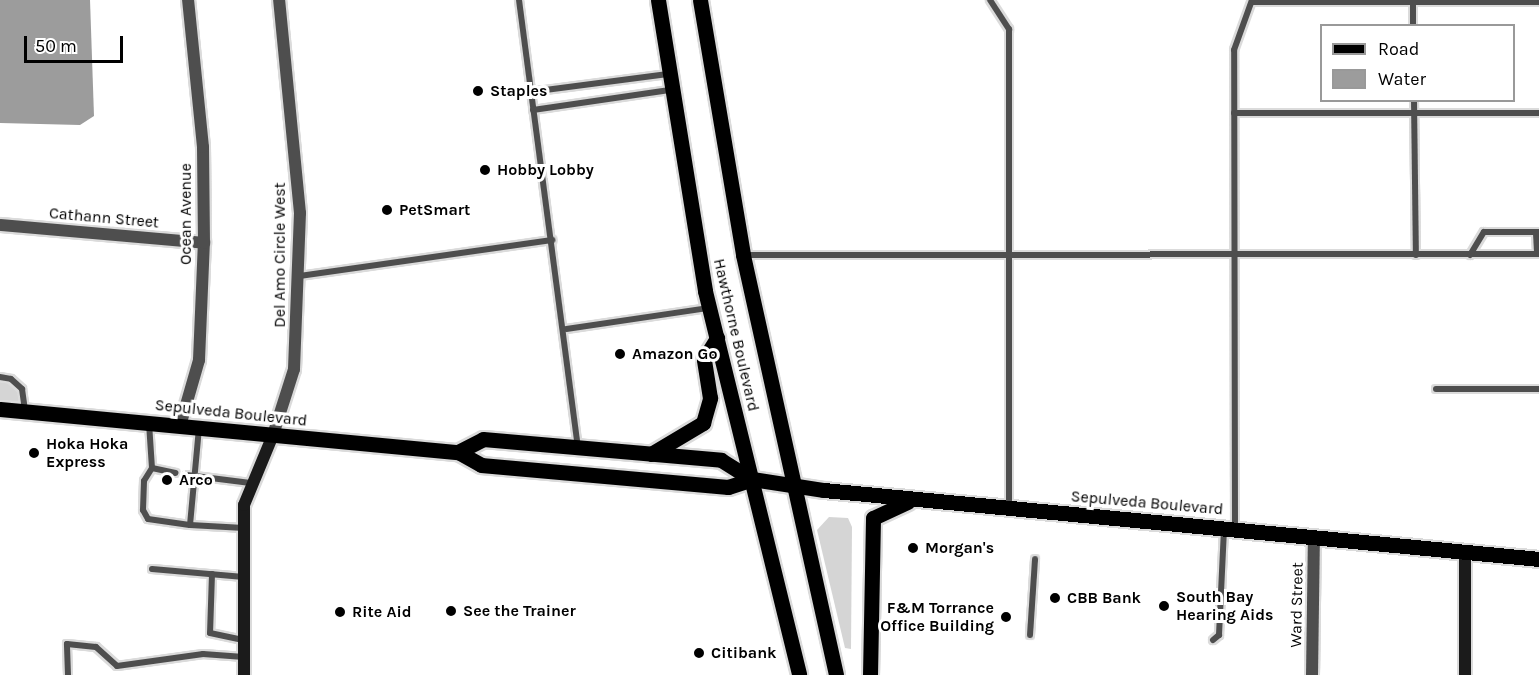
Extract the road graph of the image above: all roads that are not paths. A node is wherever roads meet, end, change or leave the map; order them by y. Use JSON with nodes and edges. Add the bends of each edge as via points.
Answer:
{"nodes":[{"id":1,"x":188,"y":0,"type":"edge"},
{"id":2,"x":279,"y":0,"type":"edge"},
{"id":3,"x":519,"y":0,"type":"edge"},
{"id":4,"x":658,"y":0,"type":"edge"},
{"id":5,"x":699,"y":0,"type":"edge"},
{"id":6,"x":990,"y":0,"type":"edge"},
{"id":7,"x":1252,"y":1,"type":"edge"},
{"id":8,"x":1413,"y":1,"type":"edge"},
{"id":9,"x":1539,"y":2,"type":"edge"},
{"id":10,"x":1413,"y":24,"type":"edge"},
{"id":11,"x":668,"y":74,"type":"junction"},
{"id":12,"x":670,"y":90,"type":"junction"},
{"id":13,"x":530,"y":92,"type":"junction"},
{"id":14,"x":1414,"y":102,"type":"edge"},
{"id":15,"x":533,"y":110,"type":"junction"},
{"id":16,"x":1234,"y":113,"type":"junction"},
{"id":17,"x":1414,"y":113,"type":"junction"},
{"id":18,"x":1539,"y":113,"type":"edge"},
{"id":19,"x":0,"y":225,"type":"edge"},
{"id":20,"x":1538,"y":233,"type":"edge"},
{"id":21,"x":552,"y":240,"type":"junction"},
{"id":22,"x":204,"y":243,"type":"junction"},
{"id":23,"x":1538,"y":254,"type":"edge"},
{"id":24,"x":743,"y":255,"type":"junction"},
{"id":25,"x":1416,"y":255,"type":"junction"},
{"id":26,"x":1470,"y":255,"type":"junction"},
{"id":27,"x":1010,"y":256,"type":"junction"},
{"id":28,"x":1235,"y":257,"type":"junction"},
{"id":29,"x":299,"y":276,"type":"junction"},
{"id":30,"x":710,"y":308,"type":"junction"},
{"id":31,"x":566,"y":329,"type":"junction"},
{"id":32,"x":717,"y":338,"type":"junction"},
{"id":33,"x":0,"y":377,"type":"edge"},
{"id":34,"x":1539,"y":388,"type":"edge"},
{"id":35,"x":1436,"y":389,"type":"dead end"},
{"id":36,"x":0,"y":409,"type":"edge"},
{"id":37,"x":26,"y":411,"type":"junction"},
{"id":38,"x":149,"y":423,"type":"junction"},
{"id":39,"x":180,"y":426,"type":"junction"},
{"id":40,"x":199,"y":428,"type":"junction"},
{"id":41,"x":273,"y":435,"type":"junction"},
{"id":42,"x":578,"y":446,"type":"junction"},
{"id":43,"x":458,"y":452,"type":"junction"},
{"id":44,"x":650,"y":454,"type":"junction"},
{"id":45,"x":153,"y":468,"type":"junction"},
{"id":46,"x":175,"y":473,"type":"dead end"},
{"id":47,"x":187,"y":475,"type":"dead end"},
{"id":48,"x":199,"y":478,"type":"junction"},
{"id":49,"x":752,"y":479,"type":"junction"},
{"id":50,"x":250,"y":483,"type":"junction"},
{"id":51,"x":795,"y":485,"type":"junction"},
{"id":52,"x":914,"y":500,"type":"junction"},
{"id":53,"x":1009,"y":509,"type":"junction"},
{"id":54,"x":190,"y":525,"type":"junction"},
{"id":55,"x":244,"y":528,"type":"junction"},
{"id":56,"x":1230,"y":529,"type":"junction"},
{"id":57,"x":1314,"y":536,"type":"junction"},
{"id":58,"x":1465,"y":552,"type":"junction"},
{"id":59,"x":1539,"y":559,"type":"edge"},
{"id":60,"x":1035,"y":560,"type":"dead end"},
{"id":61,"x":152,"y":569,"type":"dead end"},
{"id":62,"x":212,"y":574,"type":"junction"},
{"id":63,"x":244,"y":577,"type":"junction"},
{"id":64,"x":1030,"y":635,"type":"dead end"},
{"id":65,"x":244,"y":640,"type":"junction"},
{"id":66,"x":1213,"y":640,"type":"dead end"},
{"id":67,"x":244,"y":657,"type":"junction"},
{"id":68,"x":68,"y":675,"type":"edge"},
{"id":69,"x":244,"y":675,"type":"edge"},
{"id":70,"x":799,"y":675,"type":"edge"},
{"id":71,"x":836,"y":675,"type":"edge"},
{"id":72,"x":870,"y":675,"type":"edge"},
{"id":73,"x":1312,"y":675,"type":"edge"},
{"id":74,"x":1465,"y":675,"type":"edge"}],
"edges":[{"from":1,"to":22,"type":"street","name":"Ocean Avenue","via":[[203,147]]},
{"from":2,"to":29,"type":"street","name":"Del Amo Circle West","via":[[300,213]]},
{"from":3,"to":13,"type":"lane"},
{"from":4,"to":11,"type":"main road","name":"Hawthorne Boulevard"},
{"from":5,"to":24,"type":"main road","name":"Hawthorne Boulevard"},
{"from":6,"to":27,"type":"lane","via":[[1009,29]]},
{"from":7,"to":8,"type":"lane"},
{"from":7,"to":16,"type":"lane","via":[[1234,50]]},
{"from":8,"to":9,"type":"lane"},
{"from":8,"to":10,"type":"lane"},
{"from":11,"to":12,"type":"main road","name":"Hawthorne Boulevard"},
{"from":11,"to":13,"type":"lane"},
{"from":12,"to":15,"type":"lane"},
{"from":12,"to":30,"type":"main road","name":"Hawthorne Boulevard"},
{"from":13,"to":15,"type":"lane"},
{"from":14,"to":17,"type":"lane"},
{"from":15,"to":21,"type":"lane"},
{"from":16,"to":17,"type":"lane"},
{"from":16,"to":28,"type":"lane"},
{"from":17,"to":18,"type":"lane"},
{"from":17,"to":25,"type":"lane"},
{"from":19,"to":22,"type":"street","name":"Cathann Street"},
{"from":20,"to":23,"type":"lane"},
{"from":20,"to":26,"type":"lane","via":[[1484,232]]},
{"from":21,"to":29,"type":"lane"},
{"from":21,"to":31,"type":"lane"},
{"from":22,"to":39,"type":"street","name":"Ocean Avenue","via":[[199,360]]},
{"from":23,"to":26,"type":"lane"},
{"from":24,"to":27,"type":"lane"},
{"from":24,"to":51,"type":"main road","name":"Hawthorne Boulevard"},
{"from":25,"to":26,"type":"lane"},
{"from":25,"to":28,"type":"lane"},
{"from":27,"to":28,"type":"lane"},
{"from":27,"to":53,"type":"lane"},
{"from":28,"to":56,"type":"lane"},
{"from":29,"to":41,"type":"street","name":"Del Amo Circle West","via":[[294,369]]},
{"from":30,"to":31,"type":"lane"},
{"from":30,"to":32,"type":"main road","name":"Hawthorne Boulevard"},
{"from":31,"to":42,"type":"lane"},
{"from":32,"to":44,"type":"main road","via":[[704,360],[710,398],[703,423]]},
{"from":32,"to":49,"type":"main road","name":"Hawthorne Boulevard"},
{"from":33,"to":37,"type":"lane","via":[[12,379],[22,389]]},
{"from":34,"to":35,"type":"lane"},
{"from":36,"to":37,"type":"main road","name":"Sepulveda Boulevard"},
{"from":37,"to":38,"type":"main road","name":"Sepulveda Boulevard"},
{"from":38,"to":39,"type":"main road","name":"Sepulveda Boulevard"},
{"from":38,"to":45,"type":"lane"},
{"from":39,"to":40,"type":"main road","name":"Sepulveda Boulevard"},
{"from":40,"to":41,"type":"main road","name":"Sepulveda Boulevard"},
{"from":40,"to":48,"type":"lane"},
{"from":41,"to":43,"type":"main road","name":"Sepulveda Boulevard"},
{"from":41,"to":50,"type":"street"},
{"from":42,"to":43,"type":"main road","name":"Sepulveda Boulevard","via":[[483,439]]},
{"from":42,"to":44,"type":"main road","name":"Sepulveda Boulevard"},
{"from":43,"to":49,"type":"main road","name":"Sepulveda Boulevard","via":[[481,465],[728,487]]},
{"from":44,"to":49,"type":"main road","name":"Sepulveda Boulevard","via":[[721,460]]},
{"from":45,"to":46,"type":"lane"},
{"from":45,"to":54,"type":"lane","via":[[144,481],[142,510],[148,519]]},
{"from":47,"to":48,"type":"lane"},
{"from":48,"to":50,"type":"lane"},
{"from":48,"to":54,"type":"lane"},
{"from":49,"to":51,"type":"main road","name":"Sepulveda Boulevard"},
{"from":49,"to":70,"type":"main road","name":"Hawthorne Boulevard"},
{"from":50,"to":55,"type":"street"},
{"from":51,"to":52,"type":"main road","name":"Sepulveda Boulevard"},
{"from":51,"to":71,"type":"main road","name":"Hawthorne Boulevard"},
{"from":52,"to":53,"type":"main road","name":"Sepulveda Boulevard"},
{"from":52,"to":72,"type":"main road","via":[[873,518]]},
{"from":53,"to":56,"type":"main road","name":"Sepulveda Boulevard"},
{"from":54,"to":55,"type":"lane"},
{"from":55,"to":63,"type":"street"},
{"from":56,"to":57,"type":"main road","name":"Sepulveda Boulevard"},
{"from":56,"to":66,"type":"lane","via":[[1219,635]]},
{"from":57,"to":58,"type":"main road","name":"Sepulveda Boulevard"},
{"from":57,"to":73,"type":"street","name":"Ward Street"},
{"from":58,"to":59,"type":"main road","name":"Sepulveda Boulevard"},
{"from":58,"to":74,"type":"street"},
{"from":60,"to":64,"type":"lane"},
{"from":61,"to":62,"type":"lane"},
{"from":62,"to":63,"type":"lane"},
{"from":62,"to":65,"type":"lane","via":[[210,633]]},
{"from":63,"to":65,"type":"street"},
{"from":65,"to":67,"type":"street"},
{"from":67,"to":68,"type":"lane","via":[[203,654],[117,666],[96,647],[68,644]]},
{"from":67,"to":69,"type":"street"}]}
